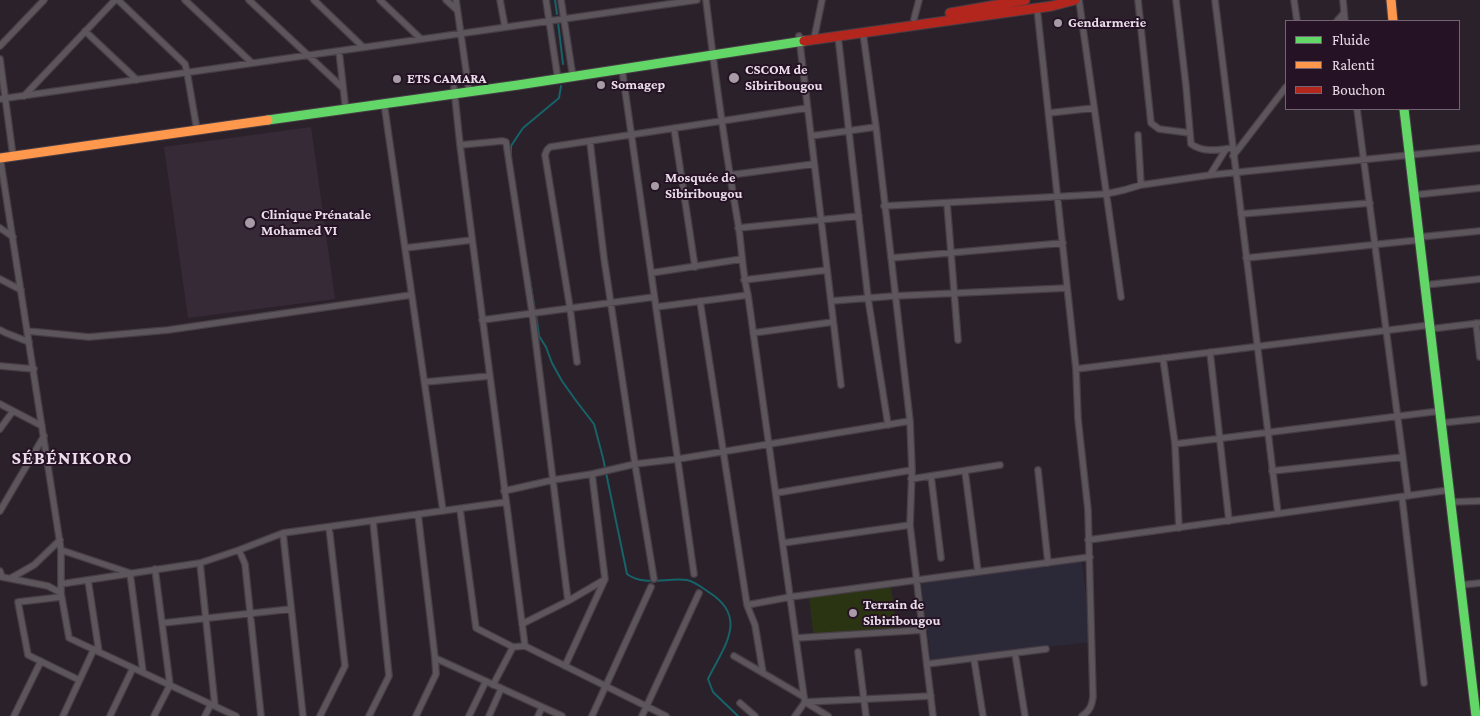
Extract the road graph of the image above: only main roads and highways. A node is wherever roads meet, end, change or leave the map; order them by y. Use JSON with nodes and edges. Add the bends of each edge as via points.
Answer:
{"nodes":[{"id":1,"x":1025,"y":0,"type":"edge"},
{"id":2,"x":1075,"y":0,"type":"edge"},
{"id":3,"x":1391,"y":0,"type":"edge"},
{"id":4,"x":1047,"y":4,"type":"edge"},
{"id":5,"x":1393,"y":20,"type":"edge"},
{"id":6,"x":815,"y":37,"type":"junction"},
{"id":7,"x":712,"y":52,"type":"junction"},
{"id":8,"x":469,"y":88,"type":"junction"},
{"id":9,"x":454,"y":90,"type":"junction"},
{"id":10,"x":1404,"y":110,"type":"edge"},
{"id":11,"x":196,"y":127,"type":"junction"},
{"id":12,"x":0,"y":156,"type":"edge"},
{"id":13,"x":1476,"y":680,"type":"edge"},
{"id":14,"x":1476,"y":716,"type":"edge"}],
"edges":[{"from":1,"to":6,"type":"main road"},
{"from":2,"to":4,"type":"main road"},
{"from":3,"to":5,"type":"main road"},
{"from":4,"to":6,"type":"main road","via":[[862,33]]},
{"from":6,"to":7,"type":"main road"},
{"from":7,"to":8,"type":"main road"},
{"from":7,"to":8,"type":"main road","via":[[622,69]]},
{"from":8,"to":9,"type":"main road"},
{"from":9,"to":11,"type":"main road","via":[[345,103]]},
{"from":9,"to":11,"type":"main road","via":[[384,103]]},
{"from":10,"to":13,"type":"main road","via":[[1449,490]]},
{"from":11,"to":12,"type":"main road"},
{"from":13,"to":14,"type":"main road"}]}
